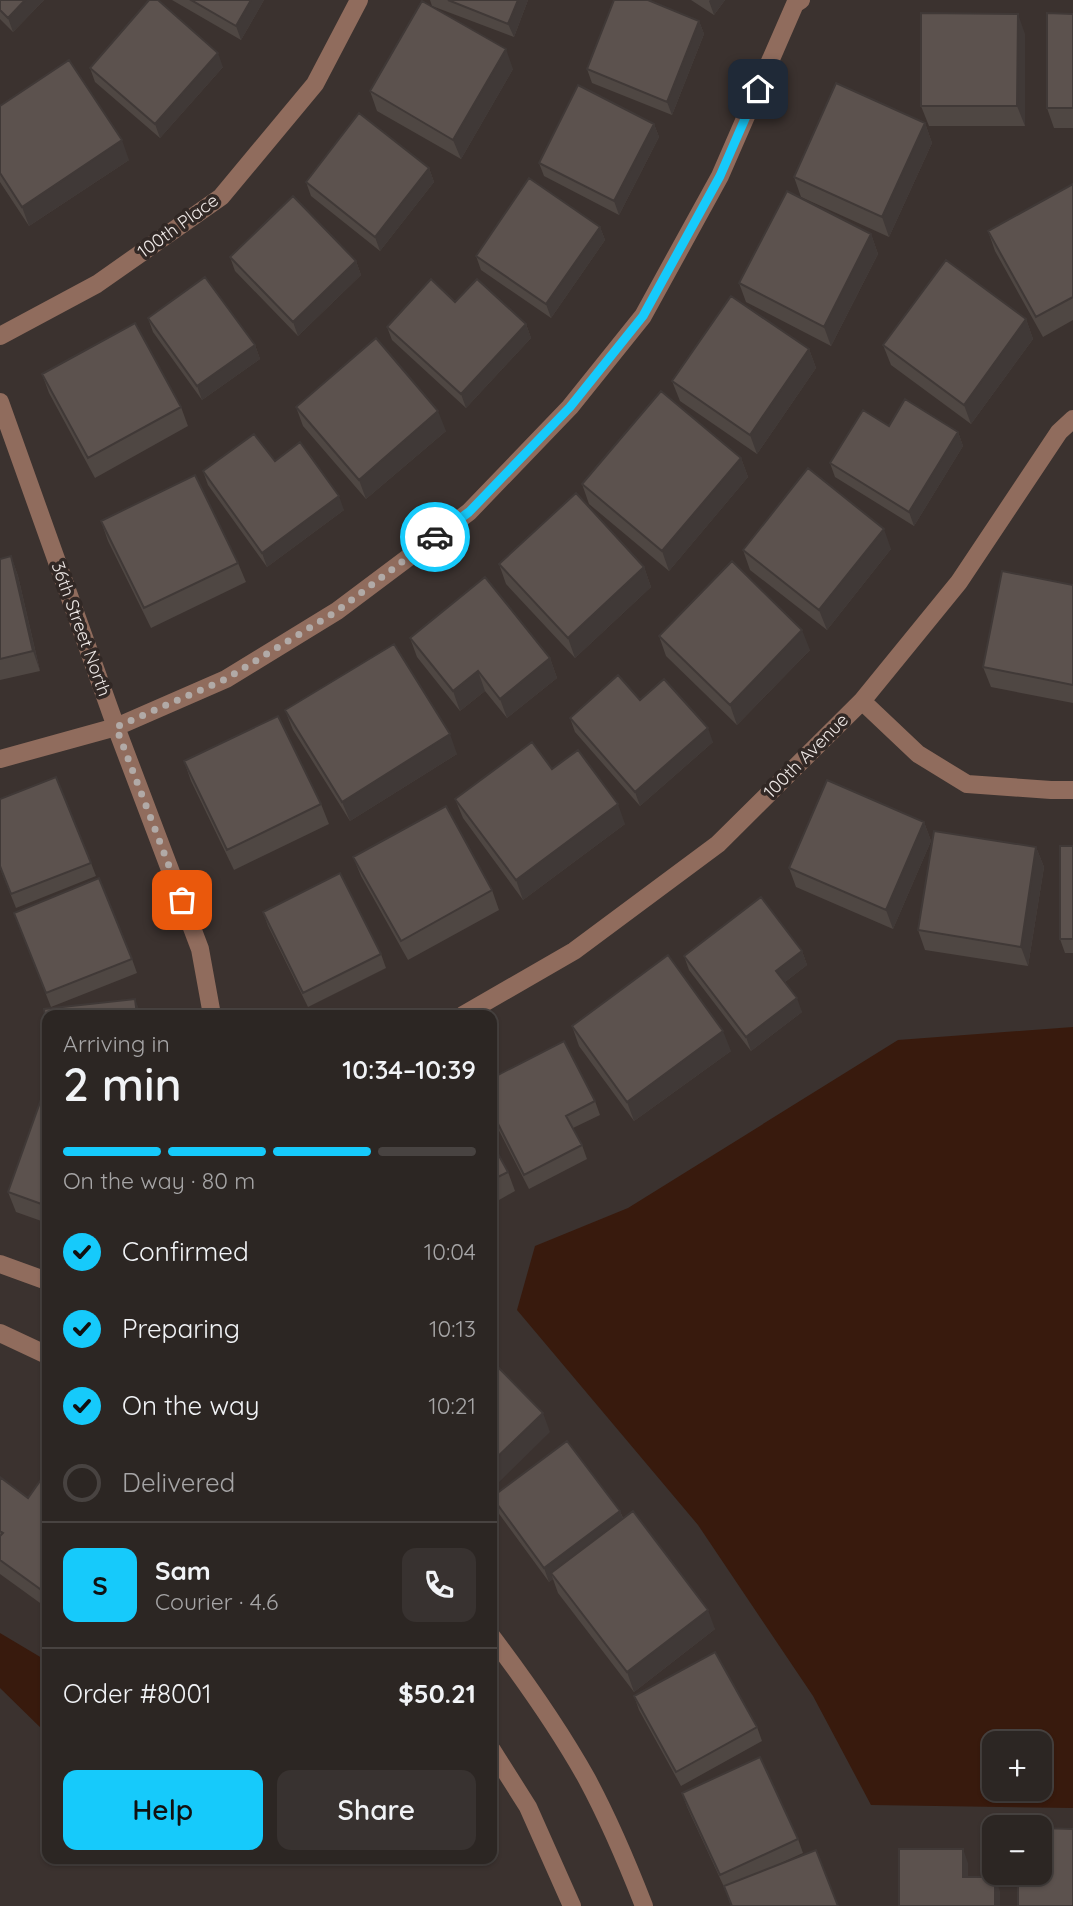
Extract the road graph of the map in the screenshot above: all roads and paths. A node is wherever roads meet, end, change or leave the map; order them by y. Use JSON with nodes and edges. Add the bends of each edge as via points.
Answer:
{"nodes":[{"id":1,"x":359,"y":0,"type":"edge"},
{"id":2,"x":801,"y":0,"type":"edge"},
{"id":3,"x":0,"y":336,"type":"edge"},
{"id":4,"x":0,"y":402,"type":"edge"},
{"id":5,"x":1073,"y":419,"type":"edge"},
{"id":6,"x":862,"y":701,"type":"junction"},
{"id":7,"x":116,"y":727,"type":"junction"},
{"id":8,"x":0,"y":759,"type":"edge"},
{"id":9,"x":1073,"y":790,"type":"edge"},
{"id":10,"x":211,"y":1010,"type":"edge"},
{"id":11,"x":472,"y":1010,"type":"edge"},
{"id":12,"x":0,"y":1264,"type":"edge"},
{"id":13,"x":42,"y":1279,"type":"edge"},
{"id":14,"x":0,"y":1332,"type":"edge"},
{"id":15,"x":42,"y":1353,"type":"edge"},
{"id":16,"x":497,"y":1644,"type":"edge"},
{"id":17,"x":497,"y":1758,"type":"edge"},
{"id":18,"x":566,"y":1904,"type":"edge"},
{"id":19,"x":644,"y":1906,"type":"edge"}],
"edges":[{"from":1,"to":3,"type":"street","name":"100th Place","via":[[315,84],[221,197],[97,284]]},
{"from":2,"to":7,"type":"street","via":[[794,4],[720,176],[643,316],[570,407],[469,512],[337,611],[226,679]]},
{"from":4,"to":7,"type":"street","name":"36th Street North"},
{"from":5,"to":6,"type":"street","name":"100th Avenue","via":[[1059,432],[959,582]]},
{"from":6,"to":9,"type":"street","via":[[918,754],[967,784]]},
{"from":6,"to":11,"type":"street","name":"100th Avenue","via":[[718,844],[574,951]]},
{"from":7,"to":8,"type":"street"},
{"from":7,"to":10,"type":"street","name":"36th Street North","via":[[201,949]]},
{"from":12,"to":13,"type":"street"},
{"from":14,"to":15,"type":"street"},
{"from":16,"to":19,"type":"street","via":[[587,1780]]},
{"from":17,"to":18,"type":"street","via":[[528,1807]]}]}
